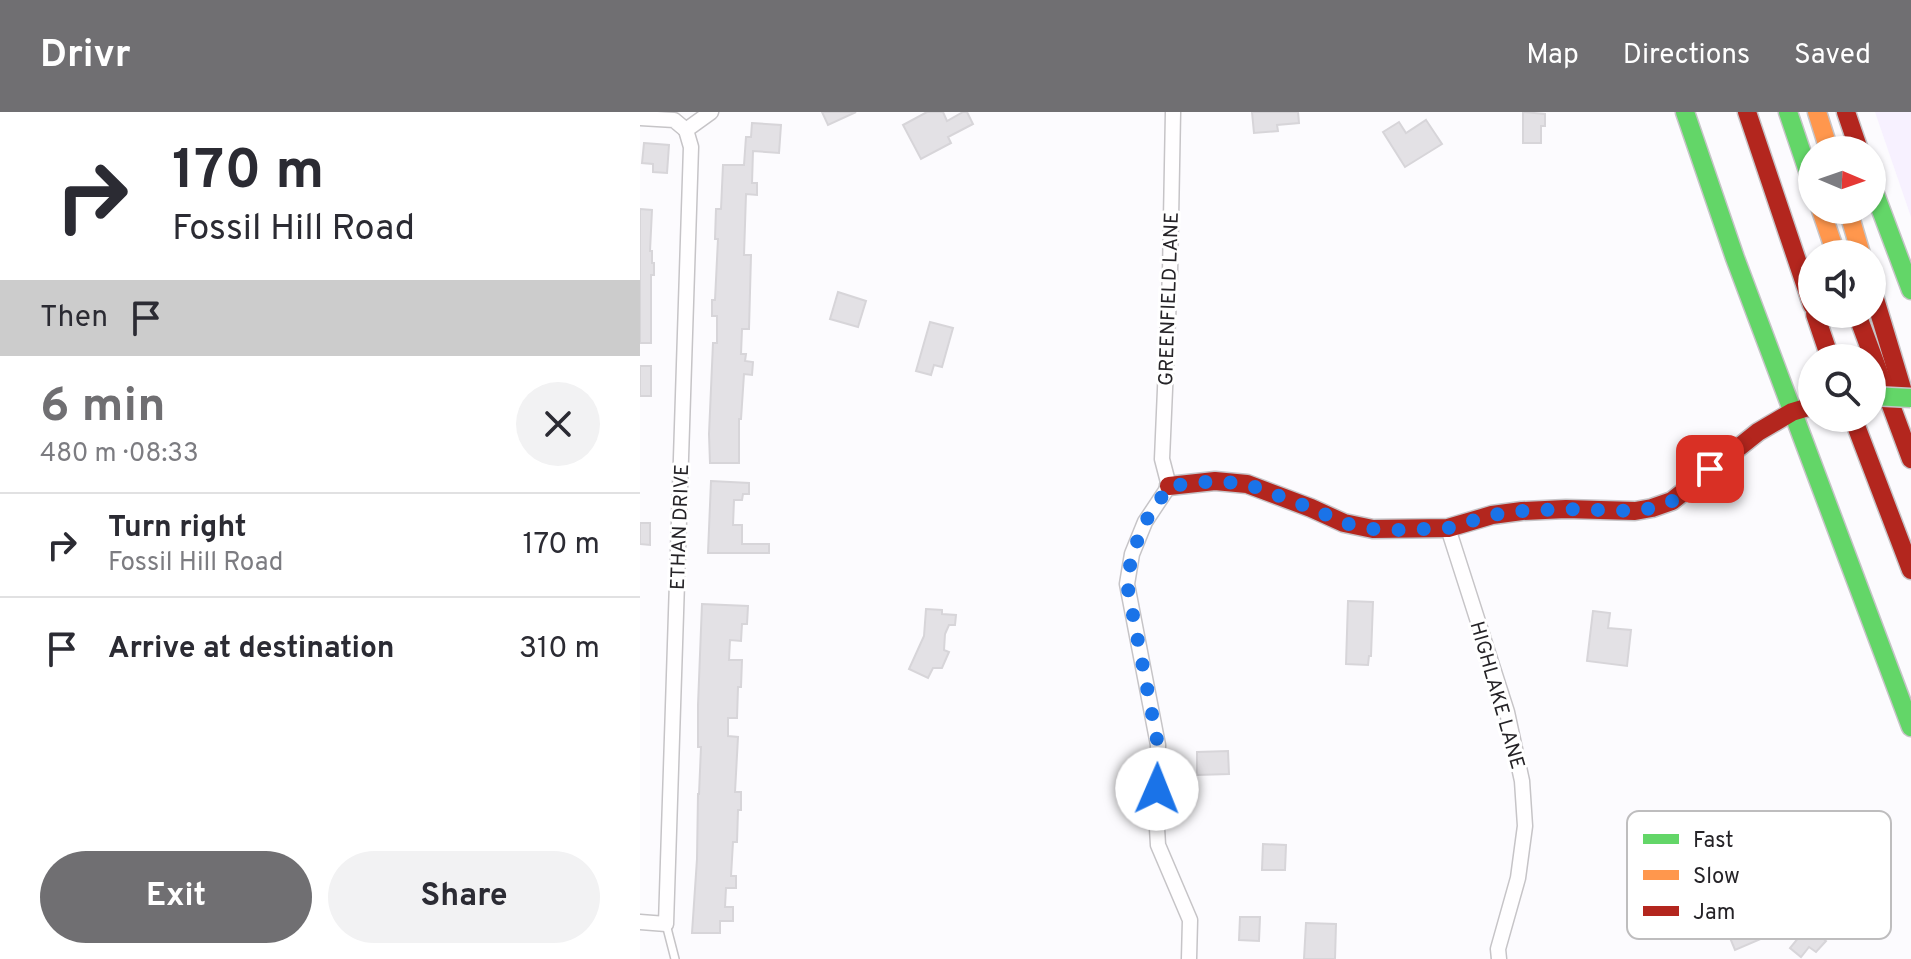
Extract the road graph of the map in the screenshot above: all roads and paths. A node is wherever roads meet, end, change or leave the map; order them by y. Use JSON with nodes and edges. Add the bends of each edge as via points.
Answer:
{"nodes":[{"id":1,"x":711,"y":112,"type":"edge"},
{"id":2,"x":1173,"y":112,"type":"edge"},
{"id":3,"x":1685,"y":112,"type":"edge"},
{"id":4,"x":1747,"y":112,"type":"edge"},
{"id":5,"x":1788,"y":112,"type":"edge"},
{"id":6,"x":1817,"y":112,"type":"edge"},
{"id":7,"x":1846,"y":112,"type":"edge"},
{"id":8,"x":640,"y":118,"type":"edge"},
{"id":9,"x":686,"y":130,"type":"junction"},
{"id":10,"x":1825,"y":136,"type":"edge"},
{"id":11,"x":1854,"y":136,"type":"edge"},
{"id":12,"x":1798,"y":142,"type":"edge"},
{"id":13,"x":1886,"y":223,"type":"edge"},
{"id":14,"x":1798,"y":263,"type":"edge"},
{"id":15,"x":1911,"y":290,"type":"edge"},
{"id":16,"x":1862,"y":328,"type":"edge"},
{"id":17,"x":1884,"y":328,"type":"edge"},
{"id":18,"x":1886,"y":397,"type":"edge"},
{"id":19,"x":1911,"y":398,"type":"edge"},
{"id":20,"x":1798,"y":410,"type":"edge"},
{"id":21,"x":1792,"y":412,"type":"junction"},
{"id":22,"x":1911,"y":417,"type":"edge"},
{"id":23,"x":1858,"y":432,"type":"edge"},
{"id":24,"x":1911,"y":459,"type":"edge"},
{"id":25,"x":1169,"y":486,"type":"junction"},
{"id":26,"x":1448,"y":528,"type":"junction"},
{"id":27,"x":1911,"y":570,"type":"edge"},
{"id":28,"x":1911,"y":727,"type":"edge"},
{"id":29,"x":640,"y":922,"type":"edge"},
{"id":30,"x":666,"y":924,"type":"junction"},
{"id":31,"x":675,"y":959,"type":"edge"},
{"id":32,"x":1189,"y":959,"type":"edge"},
{"id":33,"x":1499,"y":959,"type":"edge"}],
"edges":[{"from":1,"to":9,"type":"street"},
{"from":2,"to":25,"type":"street","name":"GREENFIELD LANE","via":[[1162,459]]},
{"from":3,"to":21,"type":"main road"},
{"from":4,"to":14,"type":"main road"},
{"from":5,"to":12,"type":"main road"},
{"from":6,"to":10,"type":"main road"},
{"from":7,"to":11,"type":"main road"},
{"from":8,"to":9,"type":"street","via":[[674,120]]},
{"from":9,"to":30,"type":"street","name":"ETHAN DRIVE","via":[[691,147]]},
{"from":13,"to":15,"type":"main road"},
{"from":16,"to":24,"type":"main road"},
{"from":17,"to":22,"type":"main road"},
{"from":18,"to":19,"type":"main road","bridge":true},
{"from":20,"to":21,"type":"main road"},
{"from":21,"to":26,"type":"main road","via":[[1758,432],[1672,501],[1652,508],[1522,511]]},
{"from":21,"to":28,"type":"main road"},
{"from":23,"to":27,"type":"main road"},
{"from":25,"to":26,"type":"main road","via":[[1247,484],[1344,523],[1373,529]]},
{"from":25,"to":32,"type":"street","via":[[1145,522],[1127,584],[1158,745],[1158,845],[1190,920]]},
{"from":26,"to":33,"type":"street","name":"HIGHLAKE LANE","via":[[1507,712],[1522,781],[1525,826]]},
{"from":29,"to":30,"type":"street"},
{"from":30,"to":31,"type":"lane"}]}
